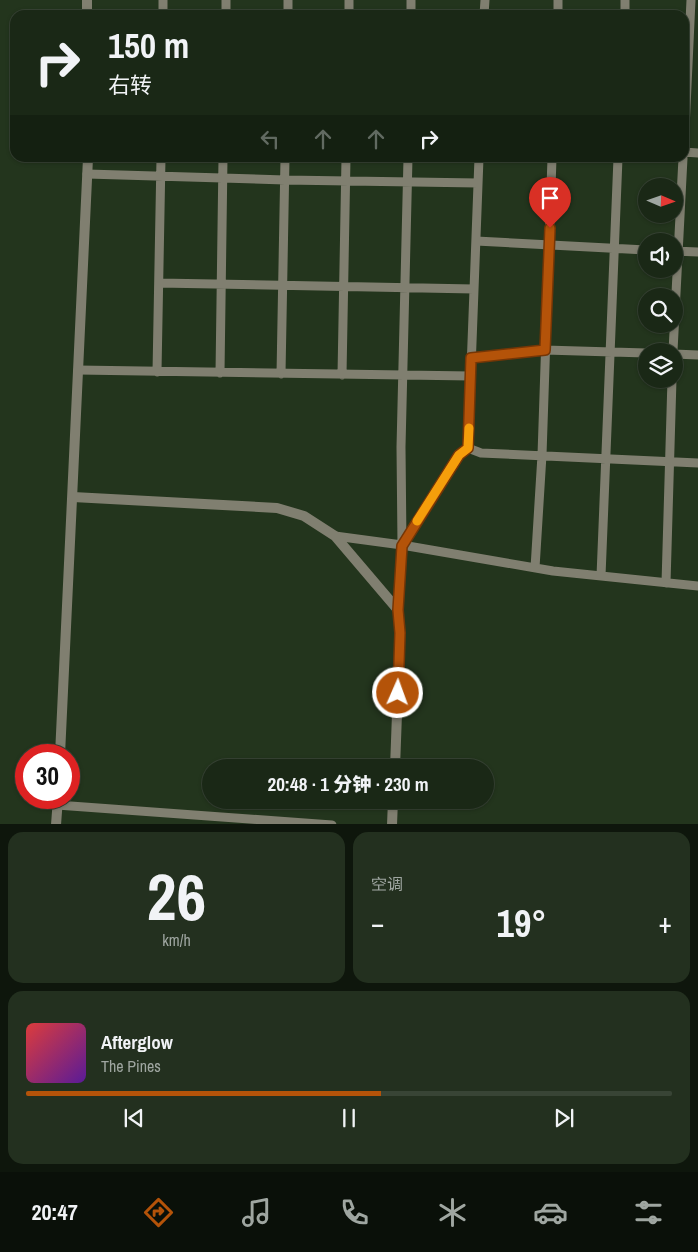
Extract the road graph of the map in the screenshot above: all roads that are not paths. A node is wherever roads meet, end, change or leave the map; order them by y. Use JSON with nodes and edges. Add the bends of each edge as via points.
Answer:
{"nodes":[{"id":1,"x":691,"y":0,"type":"edge"},
{"id":2,"x":689,"y":24,"type":"edge"},
{"id":3,"x":88,"y":162,"type":"edge"},
{"id":4,"x":161,"y":162,"type":"edge"},
{"id":5,"x":223,"y":162,"type":"edge"},
{"id":6,"x":285,"y":162,"type":"edge"},
{"id":7,"x":346,"y":162,"type":"edge"},
{"id":8,"x":408,"y":162,"type":"edge"},
{"id":9,"x":479,"y":162,"type":"edge"},
{"id":10,"x":552,"y":162,"type":"edge"},
{"id":11,"x":618,"y":162,"type":"edge"},
{"id":12,"x":683,"y":162,"type":"edge"},
{"id":13,"x":87,"y":174,"type":"junction"},
{"id":14,"x":160,"y":176,"type":"junction"},
{"id":15,"x":223,"y":178,"type":"junction"},
{"id":16,"x":285,"y":180,"type":"junction"},
{"id":17,"x":346,"y":181,"type":"junction"},
{"id":18,"x":407,"y":182,"type":"junction"},
{"id":19,"x":478,"y":183,"type":"junction"},
{"id":20,"x":677,"y":233,"type":"edge"},
{"id":21,"x":476,"y":241,"type":"junction"},
{"id":22,"x":549,"y":246,"type":"junction"},
{"id":23,"x":614,"y":249,"type":"junction"},
{"id":24,"x":638,"y":250,"type":"edge"},
{"id":25,"x":683,"y":251,"type":"edge"},
{"id":26,"x":698,"y":252,"type":"edge"},
{"id":27,"x":675,"y":278,"type":"edge"},
{"id":28,"x":159,"y":283,"type":"junction"},
{"id":29,"x":221,"y":283,"type":"junction"},
{"id":30,"x":283,"y":284,"type":"junction"},
{"id":31,"x":344,"y":287,"type":"junction"},
{"id":32,"x":405,"y":288,"type":"junction"},
{"id":33,"x":474,"y":289,"type":"junction"},
{"id":34,"x":673,"y":343,"type":"edge"},
{"id":35,"x":545,"y":350,"type":"junction"},
{"id":36,"x":610,"y":351,"type":"junction"},
{"id":37,"x":638,"y":353,"type":"edge"},
{"id":38,"x":683,"y":354,"type":"edge"},
{"id":39,"x":698,"y":355,"type":"edge"},
{"id":40,"x":471,"y":358,"type":"junction"},
{"id":41,"x":78,"y":370,"type":"junction"},
{"id":42,"x":157,"y":372,"type":"junction"},
{"id":43,"x":220,"y":373,"type":"junction"},
{"id":44,"x":281,"y":374,"type":"junction"},
{"id":45,"x":342,"y":375,"type":"junction"},
{"id":46,"x":402,"y":376,"type":"junction"},
{"id":47,"x":471,"y":376,"type":"junction"},
{"id":48,"x":672,"y":388,"type":"edge"},
{"id":49,"x":468,"y":448,"type":"junction"},
{"id":50,"x":542,"y":455,"type":"junction"},
{"id":51,"x":606,"y":458,"type":"junction"},
{"id":52,"x":670,"y":461,"type":"junction"},
{"id":53,"x":698,"y":463,"type":"edge"},
{"id":54,"x":73,"y":497,"type":"junction"},
{"id":55,"x":334,"y":536,"type":"junction"},
{"id":56,"x":402,"y":546,"type":"junction"},
{"id":57,"x":535,"y":568,"type":"junction"},
{"id":58,"x":602,"y":576,"type":"junction"},
{"id":59,"x":666,"y":583,"type":"junction"},
{"id":60,"x":698,"y":586,"type":"edge"},
{"id":61,"x":398,"y":610,"type":"junction"},
{"id":62,"x":61,"y":744,"type":"edge"},
{"id":63,"x":395,"y":759,"type":"edge"},
{"id":64,"x":80,"y":803,"type":"edge"},
{"id":65,"x":57,"y":809,"type":"edge"},
{"id":66,"x":393,"y":809,"type":"edge"},
{"id":67,"x":56,"y":824,"type":"edge"},
{"id":68,"x":332,"y":824,"type":"edge"},
{"id":69,"x":392,"y":824,"type":"edge"}],
"edges":[{"from":1,"to":2,"type":"lane"},
{"from":3,"to":13,"type":"street"},
{"from":4,"to":14,"type":"lane"},
{"from":5,"to":15,"type":"lane"},
{"from":6,"to":16,"type":"lane"},
{"from":7,"to":17,"type":"lane"},
{"from":8,"to":18,"type":"lane"},
{"from":9,"to":19,"type":"lane"},
{"from":10,"to":22,"type":"lane"},
{"from":11,"to":23,"type":"lane"},
{"from":12,"to":20,"type":"lane"},
{"from":13,"to":14,"type":"lane"},
{"from":13,"to":41,"type":"street"},
{"from":14,"to":15,"type":"lane"},
{"from":14,"to":28,"type":"lane"},
{"from":15,"to":16,"type":"lane"},
{"from":15,"to":29,"type":"lane"},
{"from":16,"to":17,"type":"lane"},
{"from":16,"to":30,"type":"lane"},
{"from":17,"to":18,"type":"lane"},
{"from":17,"to":31,"type":"lane"},
{"from":18,"to":19,"type":"lane"},
{"from":18,"to":32,"type":"lane"},
{"from":19,"to":21,"type":"lane"},
{"from":21,"to":22,"type":"lane"},
{"from":21,"to":33,"type":"lane"},
{"from":22,"to":23,"type":"lane"},
{"from":22,"to":35,"type":"lane"},
{"from":23,"to":24,"type":"lane"},
{"from":23,"to":36,"type":"lane"},
{"from":25,"to":26,"type":"lane"},
{"from":27,"to":34,"type":"lane"},
{"from":28,"to":29,"type":"lane"},
{"from":28,"to":42,"type":"lane"},
{"from":29,"to":30,"type":"lane"},
{"from":29,"to":43,"type":"lane"},
{"from":30,"to":31,"type":"lane"},
{"from":30,"to":44,"type":"lane"},
{"from":31,"to":32,"type":"lane"},
{"from":31,"to":45,"type":"lane"},
{"from":32,"to":33,"type":"lane"},
{"from":32,"to":46,"type":"lane"},
{"from":33,"to":40,"type":"lane"},
{"from":35,"to":36,"type":"lane"},
{"from":35,"to":40,"type":"lane"},
{"from":35,"to":50,"type":"lane"},
{"from":36,"to":37,"type":"lane"},
{"from":36,"to":51,"type":"lane"},
{"from":38,"to":39,"type":"lane"},
{"from":40,"to":47,"type":"lane"},
{"from":41,"to":42,"type":"lane"},
{"from":41,"to":54,"type":"street"},
{"from":42,"to":43,"type":"lane"},
{"from":43,"to":44,"type":"lane"},
{"from":44,"to":45,"type":"lane"},
{"from":45,"to":46,"type":"lane"},
{"from":46,"to":47,"type":"lane"},
{"from":46,"to":56,"type":"lane"},
{"from":47,"to":49,"type":"lane"},
{"from":48,"to":52,"type":"lane"},
{"from":49,"to":50,"type":"lane","via":[[481,453]]},
{"from":49,"to":56,"type":"lane","via":[[459,455]]},
{"from":50,"to":51,"type":"lane"},
{"from":50,"to":57,"type":"lane"},
{"from":51,"to":52,"type":"lane"},
{"from":51,"to":58,"type":"lane"},
{"from":52,"to":53,"type":"lane"},
{"from":52,"to":59,"type":"lane"},
{"from":54,"to":55,"type":"street","via":[[277,508],[304,516]]},
{"from":54,"to":62,"type":"street"},
{"from":55,"to":56,"type":"lane"},
{"from":55,"to":61,"type":"street"},
{"from":56,"to":57,"type":"lane"},
{"from":56,"to":61,"type":"lane"},
{"from":57,"to":58,"type":"lane"},
{"from":58,"to":59,"type":"lane"},
{"from":59,"to":60,"type":"lane"},
{"from":61,"to":63,"type":"street"},
{"from":64,"to":68,"type":"lane"},
{"from":65,"to":67,"type":"street"},
{"from":66,"to":69,"type":"street"}]}
